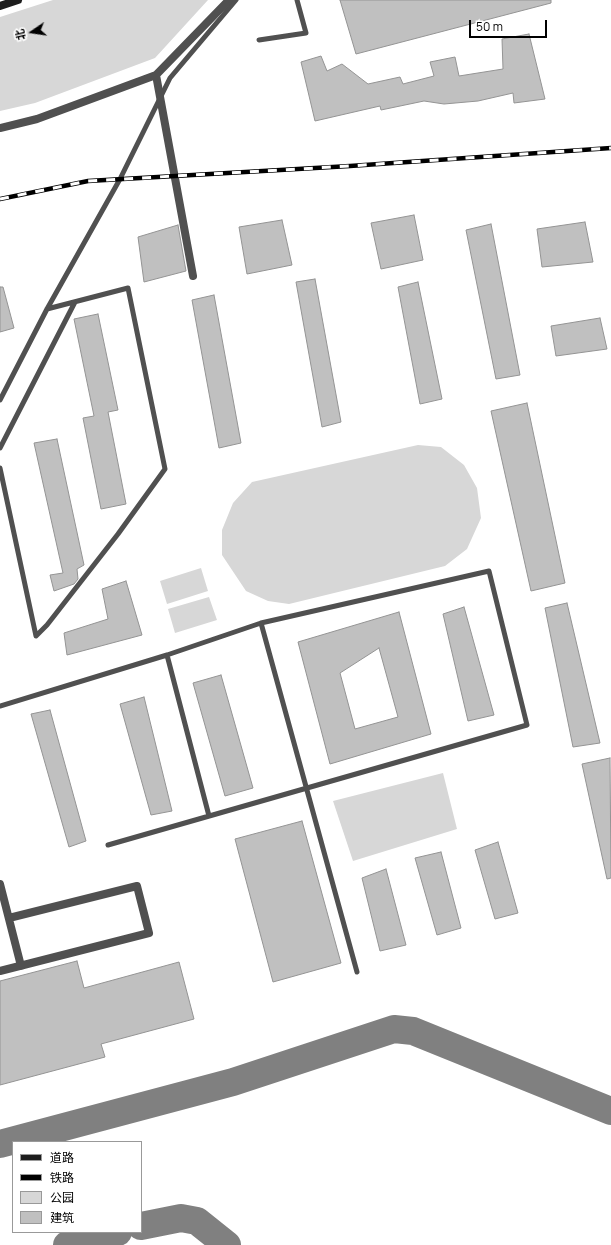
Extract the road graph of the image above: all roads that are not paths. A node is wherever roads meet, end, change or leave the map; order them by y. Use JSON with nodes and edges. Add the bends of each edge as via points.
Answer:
{"nodes":[{"id":1,"x":18,"y":0,"type":"edge"},
{"id":2,"x":229,"y":0,"type":"edge"},
{"id":3,"x":236,"y":0,"type":"edge"},
{"id":4,"x":297,"y":0,"type":"edge"},
{"id":5,"x":0,"y":6,"type":"edge"},
{"id":6,"x":259,"y":40,"type":"dead end"},
{"id":7,"x":156,"y":75,"type":"junction"},
{"id":8,"x":0,"y":128,"type":"edge"},
{"id":9,"x":193,"y":276,"type":"dead end"},
{"id":10,"x":75,"y":302,"type":"junction"},
{"id":11,"x":48,"y":309,"type":"junction"},
{"id":12,"x":0,"y":400,"type":"edge"},
{"id":13,"x":0,"y":448,"type":"edge"},
{"id":14,"x":0,"y":468,"type":"edge"},
{"id":15,"x":261,"y":623,"type":"junction"},
{"id":16,"x":167,"y":655,"type":"junction"},
{"id":17,"x":0,"y":706,"type":"edge"},
{"id":18,"x":307,"y":788,"type":"junction"},
{"id":19,"x":209,"y":816,"type":"junction"},
{"id":20,"x":108,"y":845,"type":"dead end"},
{"id":21,"x":0,"y":884,"type":"edge"},
{"id":22,"x":9,"y":918,"type":"junction"},
{"id":23,"x":21,"y":966,"type":"junction"},
{"id":24,"x":0,"y":971,"type":"edge"},
{"id":25,"x":358,"y":972,"type":"dead end"}],
"edges":[{"from":1,"to":5,"type":"street"},
{"from":2,"to":7,"type":"street"},
{"from":3,"to":11,"type":"lane","via":[[170,78],[120,179]]},
{"from":4,"to":6,"type":"lane","via":[[306,33]]},
{"from":7,"to":8,"type":"street","via":[[37,119]]},
{"from":7,"to":9,"type":"street"},
{"from":10,"to":11,"type":"lane"},
{"from":10,"to":13,"type":"lane"},
{"from":10,"to":14,"type":"lane","via":[[128,288],[165,469],[118,534],[36,636]]},
{"from":11,"to":12,"type":"lane"},
{"from":15,"to":16,"type":"lane"},
{"from":15,"to":18,"type":"lane"},
{"from":15,"to":18,"type":"lane","via":[[489,571],[527,725]]},
{"from":16,"to":17,"type":"lane"},
{"from":16,"to":19,"type":"lane"},
{"from":18,"to":19,"type":"lane"},
{"from":18,"to":25,"type":"lane"},
{"from":19,"to":20,"type":"lane"},
{"from":21,"to":22,"type":"street"},
{"from":22,"to":23,"type":"street"},
{"from":22,"to":23,"type":"street","via":[[137,886],[149,933]]},
{"from":23,"to":24,"type":"street"}]}
